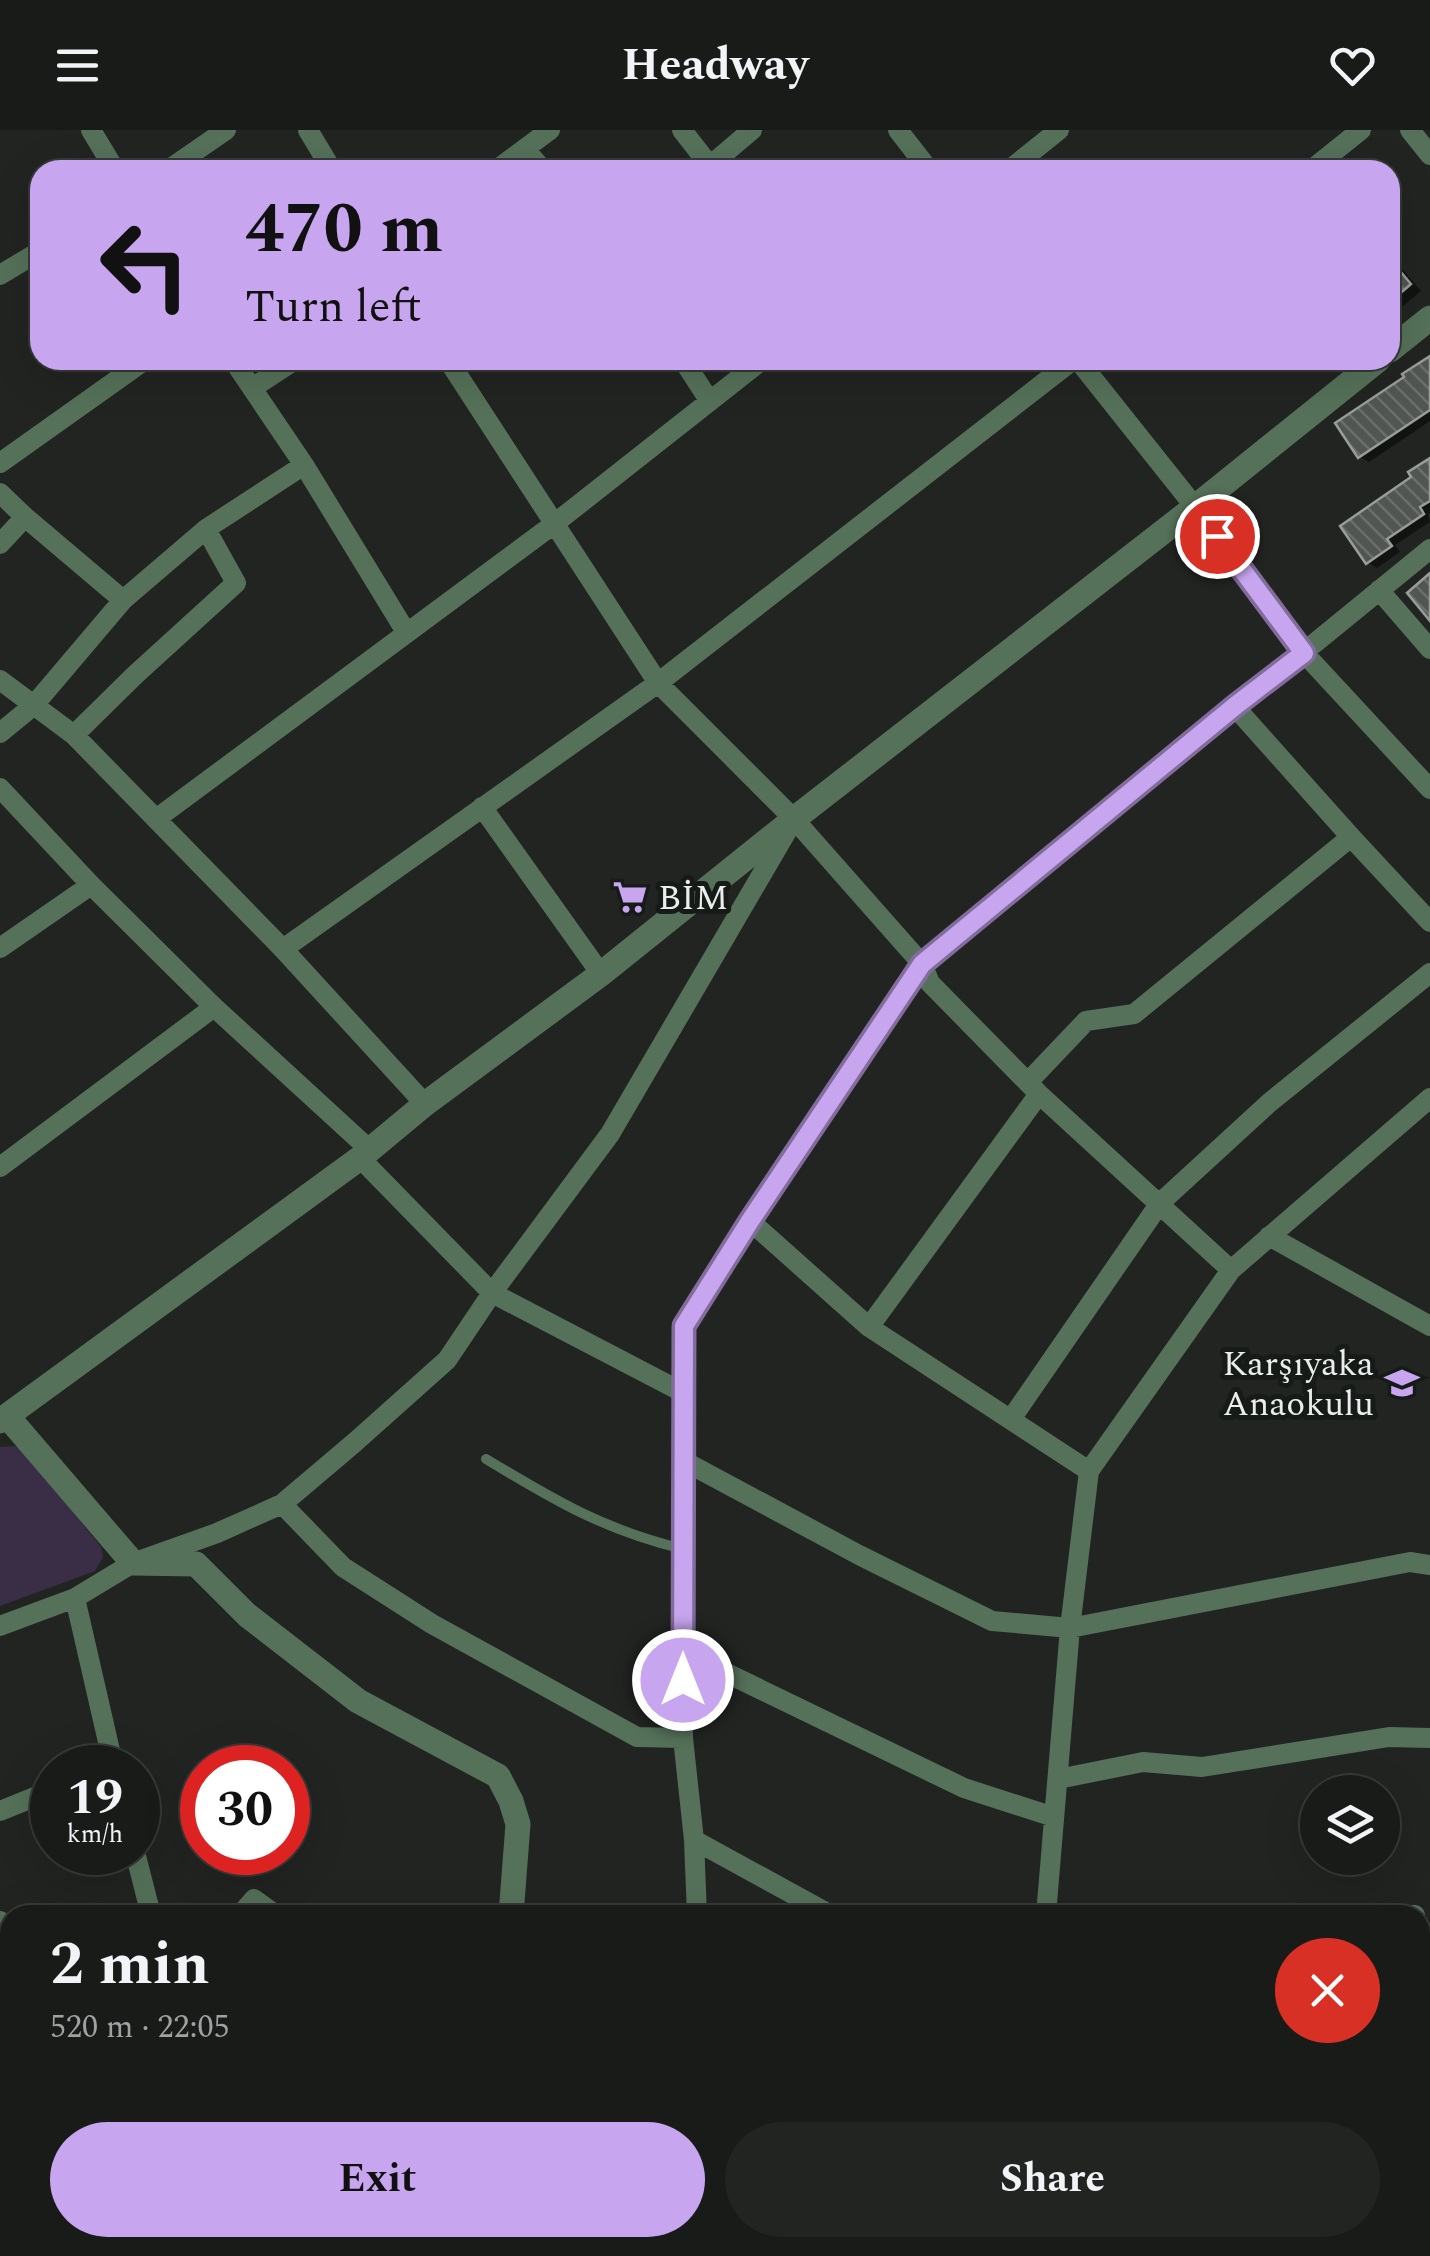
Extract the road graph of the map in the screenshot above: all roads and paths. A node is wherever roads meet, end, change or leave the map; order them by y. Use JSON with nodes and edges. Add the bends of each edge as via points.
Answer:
{"nodes":[{"id":1,"x":92,"y":130,"type":"edge"},
{"id":2,"x":226,"y":130,"type":"edge"},
{"id":3,"x":308,"y":130,"type":"edge"},
{"id":4,"x":550,"y":130,"type":"edge"},
{"id":5,"x":682,"y":130,"type":"edge"},
{"id":6,"x":752,"y":130,"type":"edge"},
{"id":7,"x":898,"y":130,"type":"edge"},
{"id":8,"x":1361,"y":130,"type":"edge"},
{"id":9,"x":1410,"y":130,"type":"edge"},
{"id":10,"x":1045,"y":134,"type":"edge"},
{"id":11,"x":525,"y":149,"type":"junction"},
{"id":12,"x":1430,"y":156,"type":"edge"},
{"id":13,"x":108,"y":160,"type":"edge"},
{"id":14,"x":182,"y":160,"type":"edge"},
{"id":15,"x":326,"y":160,"type":"edge"},
{"id":16,"x":510,"y":160,"type":"edge"},
{"id":17,"x":534,"y":160,"type":"edge"},
{"id":18,"x":703,"y":160,"type":"edge"},
{"id":19,"x":717,"y":160,"type":"edge"},
{"id":20,"x":921,"y":160,"type":"edge"},
{"id":21,"x":1019,"y":160,"type":"edge"},
{"id":22,"x":1324,"y":160,"type":"edge"},
{"id":23,"x":30,"y":256,"type":"edge"},
{"id":24,"x":0,"y":274,"type":"edge"},
{"id":25,"x":1430,"y":318,"type":"edge"},
{"id":26,"x":1400,"y":342,"type":"edge"},
{"id":27,"x":130,"y":370,"type":"edge"},
{"id":28,"x":240,"y":370,"type":"edge"},
{"id":29,"x":280,"y":370,"type":"edge"},
{"id":30,"x":454,"y":370,"type":"edge"},
{"id":31,"x":689,"y":370,"type":"edge"},
{"id":32,"x":749,"y":370,"type":"edge"},
{"id":33,"x":1063,"y":370,"type":"edge"},
{"id":34,"x":1084,"y":370,"type":"edge"},
{"id":35,"x":1366,"y":370,"type":"edge"},
{"id":36,"x":252,"y":388,"type":"junction"},
{"id":37,"x":709,"y":400,"type":"junction"},
{"id":38,"x":0,"y":463,"type":"edge"},
{"id":39,"x":304,"y":465,"type":"junction"},
{"id":40,"x":0,"y":492,"type":"edge"},
{"id":41,"x":1196,"y":507,"type":"junction"},
{"id":42,"x":24,"y":517,"type":"junction"},
{"id":43,"x":554,"y":524,"type":"junction"},
{"id":44,"x":206,"y":529,"type":"junction"},
{"id":45,"x":0,"y":544,"type":"edge"},
{"id":46,"x":1430,"y":549,"type":"edge"},
{"id":47,"x":1379,"y":590,"type":"junction"},
{"id":48,"x":123,"y":600,"type":"junction"},
{"id":49,"x":406,"y":632,"type":"junction"},
{"id":50,"x":1430,"y":649,"type":"edge"},
{"id":51,"x":1304,"y":653,"type":"junction"},
{"id":52,"x":0,"y":680,"type":"edge"},
{"id":53,"x":658,"y":682,"type":"junction"},
{"id":54,"x":34,"y":705,"type":"junction"},
{"id":55,"x":1235,"y":706,"type":"junction"},
{"id":56,"x":0,"y":734,"type":"edge"},
{"id":57,"x":74,"y":735,"type":"junction"},
{"id":58,"x":1427,"y":778,"type":"edge"},
{"id":59,"x":0,"y":788,"type":"edge"},
{"id":60,"x":482,"y":807,"type":"junction"},
{"id":61,"x":156,"y":820,"type":"junction"},
{"id":62,"x":794,"y":820,"type":"junction"},
{"id":63,"x":1351,"y":837,"type":"junction"},
{"id":64,"x":91,"y":885,"type":"junction"},
{"id":65,"x":1430,"y":922,"type":"edge"},
{"id":66,"x":0,"y":948,"type":"edge"},
{"id":67,"x":283,"y":949,"type":"junction"},
{"id":68,"x":922,"y":964,"type":"junction"},
{"id":69,"x":601,"y":974,"type":"junction"},
{"id":70,"x":1430,"y":974,"type":"edge"},
{"id":71,"x":214,"y":1007,"type":"junction"},
{"id":72,"x":1034,"y":1088,"type":"junction"},
{"id":73,"x":1428,"y":1103,"type":"edge"},
{"id":74,"x":426,"y":1104,"type":"junction"},
{"id":75,"x":365,"y":1154,"type":"junction"},
{"id":76,"x":0,"y":1167,"type":"edge"},
{"id":77,"x":1160,"y":1203,"type":"junction"},
{"id":78,"x":750,"y":1221,"type":"junction"},
{"id":79,"x":1269,"y":1236,"type":"junction"},
{"id":80,"x":1230,"y":1270,"type":"junction"},
{"id":81,"x":492,"y":1293,"type":"junction"},
{"id":82,"x":1430,"y":1326,"type":"edge"},
{"id":83,"x":869,"y":1328,"type":"junction"},
{"id":84,"x":682,"y":1392,"type":"junction"},
{"id":85,"x":3,"y":1419,"type":"edge"},
{"id":86,"x":1011,"y":1419,"type":"junction"},
{"id":87,"x":486,"y":1459,"type":"dead end"},
{"id":88,"x":682,"y":1460,"type":"junction"},
{"id":89,"x":1089,"y":1471,"type":"junction"},
{"id":90,"x":282,"y":1504,"type":"junction"},
{"id":91,"x":683,"y":1549,"type":"junction"},
{"id":92,"x":133,"y":1564,"type":"junction"},
{"id":93,"x":1430,"y":1566,"type":"edge"},
{"id":94,"x":76,"y":1598,"type":"junction"},
{"id":95,"x":0,"y":1626,"type":"edge"},
{"id":96,"x":1070,"y":1628,"type":"junction"},
{"id":97,"x":683,"y":1652,"type":"junction"},
{"id":98,"x":683,"y":1738,"type":"junction"},
{"id":99,"x":1430,"y":1738,"type":"edge"},
{"id":100,"x":106,"y":1745,"type":"edge"},
{"id":101,"x":1058,"y":1779,"type":"junction"},
{"id":102,"x":30,"y":1799,"type":"edge"},
{"id":103,"x":0,"y":1811,"type":"edge"},
{"id":104,"x":1054,"y":1817,"type":"junction"},
{"id":105,"x":694,"y":1840,"type":"junction"},
{"id":106,"x":142,"y":1875,"type":"edge"},
{"id":107,"x":149,"y":1905,"type":"edge"},
{"id":108,"x":513,"y":1905,"type":"edge"},
{"id":109,"x":697,"y":1905,"type":"edge"},
{"id":110,"x":813,"y":1905,"type":"edge"},
{"id":111,"x":1047,"y":1905,"type":"edge"}],
"edges":[{"from":1,"to":13,"type":"street"},
{"from":2,"to":14,"type":"street"},
{"from":3,"to":15,"type":"street"},
{"from":4,"to":11,"type":"street"},
{"from":5,"to":18,"type":"street"},
{"from":6,"to":19,"type":"street"},
{"from":7,"to":20,"type":"street"},
{"from":8,"to":22,"type":"street"},
{"from":9,"to":12,"type":"street"},
{"from":10,"to":21,"type":"street"},
{"from":11,"to":16,"type":"street"},
{"from":11,"to":17,"type":"street"},
{"from":23,"to":24,"type":"street"},
{"from":25,"to":26,"type":"street"},
{"from":27,"to":38,"type":"street"},
{"from":28,"to":36,"type":"street"},
{"from":29,"to":36,"type":"street"},
{"from":30,"to":43,"type":"street"},
{"from":31,"to":37,"type":"street"},
{"from":32,"to":37,"type":"street"},
{"from":33,"to":53,"type":"street"},
{"from":34,"to":41,"type":"street"},
{"from":35,"to":41,"type":"street"},
{"from":36,"to":39,"type":"street"},
{"from":37,"to":43,"type":"street"},
{"from":39,"to":44,"type":"street"},
{"from":39,"to":49,"type":"street"},
{"from":40,"to":42,"type":"street"},
{"from":41,"to":51,"type":"street"},
{"from":41,"to":62,"type":"street"},
{"from":42,"to":45,"type":"street"},
{"from":42,"to":48,"type":"street"},
{"from":43,"to":49,"type":"street"},
{"from":43,"to":53,"type":"street"},
{"from":44,"to":48,"type":"street"},
{"from":44,"to":57,"type":"street","via":[[236,583]]},
{"from":46,"to":47,"type":"street"},
{"from":47,"to":50,"type":"street"},
{"from":47,"to":51,"type":"street"},
{"from":48,"to":54,"type":"street"},
{"from":49,"to":61,"type":"street"},
{"from":51,"to":55,"type":"street"},
{"from":51,"to":58,"type":"street"},
{"from":52,"to":54,"type":"street"},
{"from":53,"to":60,"type":"street"},
{"from":53,"to":62,"type":"street"},
{"from":54,"to":56,"type":"street"},
{"from":54,"to":57,"type":"street"},
{"from":55,"to":63,"type":"street"},
{"from":55,"to":68,"type":"street"},
{"from":57,"to":61,"type":"street"},
{"from":59,"to":64,"type":"street"},
{"from":60,"to":67,"type":"street"},
{"from":60,"to":69,"type":"street"},
{"from":61,"to":67,"type":"street"},
{"from":62,"to":68,"type":"street"},
{"from":62,"to":69,"type":"street"},
{"from":62,"to":81,"type":"street","via":[[610,1134]]},
{"from":63,"to":65,"type":"street"},
{"from":63,"to":72,"type":"street","via":[[1134,1014],[1086,1021]]},
{"from":64,"to":66,"type":"street"},
{"from":64,"to":71,"type":"street"},
{"from":67,"to":74,"type":"street"},
{"from":68,"to":72,"type":"street","via":[[930,983]]},
{"from":68,"to":78,"type":"street"},
{"from":69,"to":74,"type":"street"},
{"from":70,"to":77,"type":"street","via":[[1269,1103]]},
{"from":71,"to":75,"type":"street"},
{"from":71,"to":76,"type":"street"},
{"from":72,"to":77,"type":"street"},
{"from":72,"to":83,"type":"street"},
{"from":73,"to":79,"type":"street"},
{"from":74,"to":75,"type":"street"},
{"from":75,"to":81,"type":"street"},
{"from":75,"to":85,"type":"street"},
{"from":77,"to":80,"type":"street"},
{"from":77,"to":86,"type":"street"},
{"from":78,"to":83,"type":"street"},
{"from":78,"to":84,"type":"street","via":[[684,1326]]},
{"from":79,"to":80,"type":"street"},
{"from":79,"to":82,"type":"street"},
{"from":80,"to":89,"type":"street"},
{"from":81,"to":84,"type":"street"},
{"from":81,"to":90,"type":"street","via":[[446,1360]]},
{"from":83,"to":86,"type":"street"},
{"from":84,"to":88,"type":"street"},
{"from":85,"to":92,"type":"street"},
{"from":86,"to":89,"type":"street"},
{"from":87,"to":91,"type":"lane","via":[[600,1523]]},
{"from":88,"to":91,"type":"street"},
{"from":88,"to":96,"type":"street","via":[[992,1621]]},
{"from":89,"to":96,"type":"street"},
{"from":90,"to":92,"type":"street"},
{"from":90,"to":98,"type":"street","via":[[343,1567],[432,1624],[638,1737]]},
{"from":91,"to":97,"type":"street"},
{"from":92,"to":94,"type":"street"},
{"from":92,"to":108,"type":"street","via":[[196,1564],[247,1616],[358,1701],[498,1776],[518,1824]]},
{"from":93,"to":96,"type":"street","via":[[1410,1562]]},
{"from":94,"to":95,"type":"street"},
{"from":94,"to":100,"type":"street"},
{"from":96,"to":101,"type":"street"},
{"from":97,"to":98,"type":"street"},
{"from":97,"to":104,"type":"street","via":[[964,1788]]},
{"from":98,"to":105,"type":"street"},
{"from":99,"to":101,"type":"street","via":[[1389,1737],[1202,1768],[1143,1762]]},
{"from":101,"to":104,"type":"street"},
{"from":102,"to":103,"type":"street"},
{"from":104,"to":111,"type":"street"},
{"from":105,"to":109,"type":"street"},
{"from":105,"to":110,"type":"street"},
{"from":106,"to":107,"type":"street"}]}
